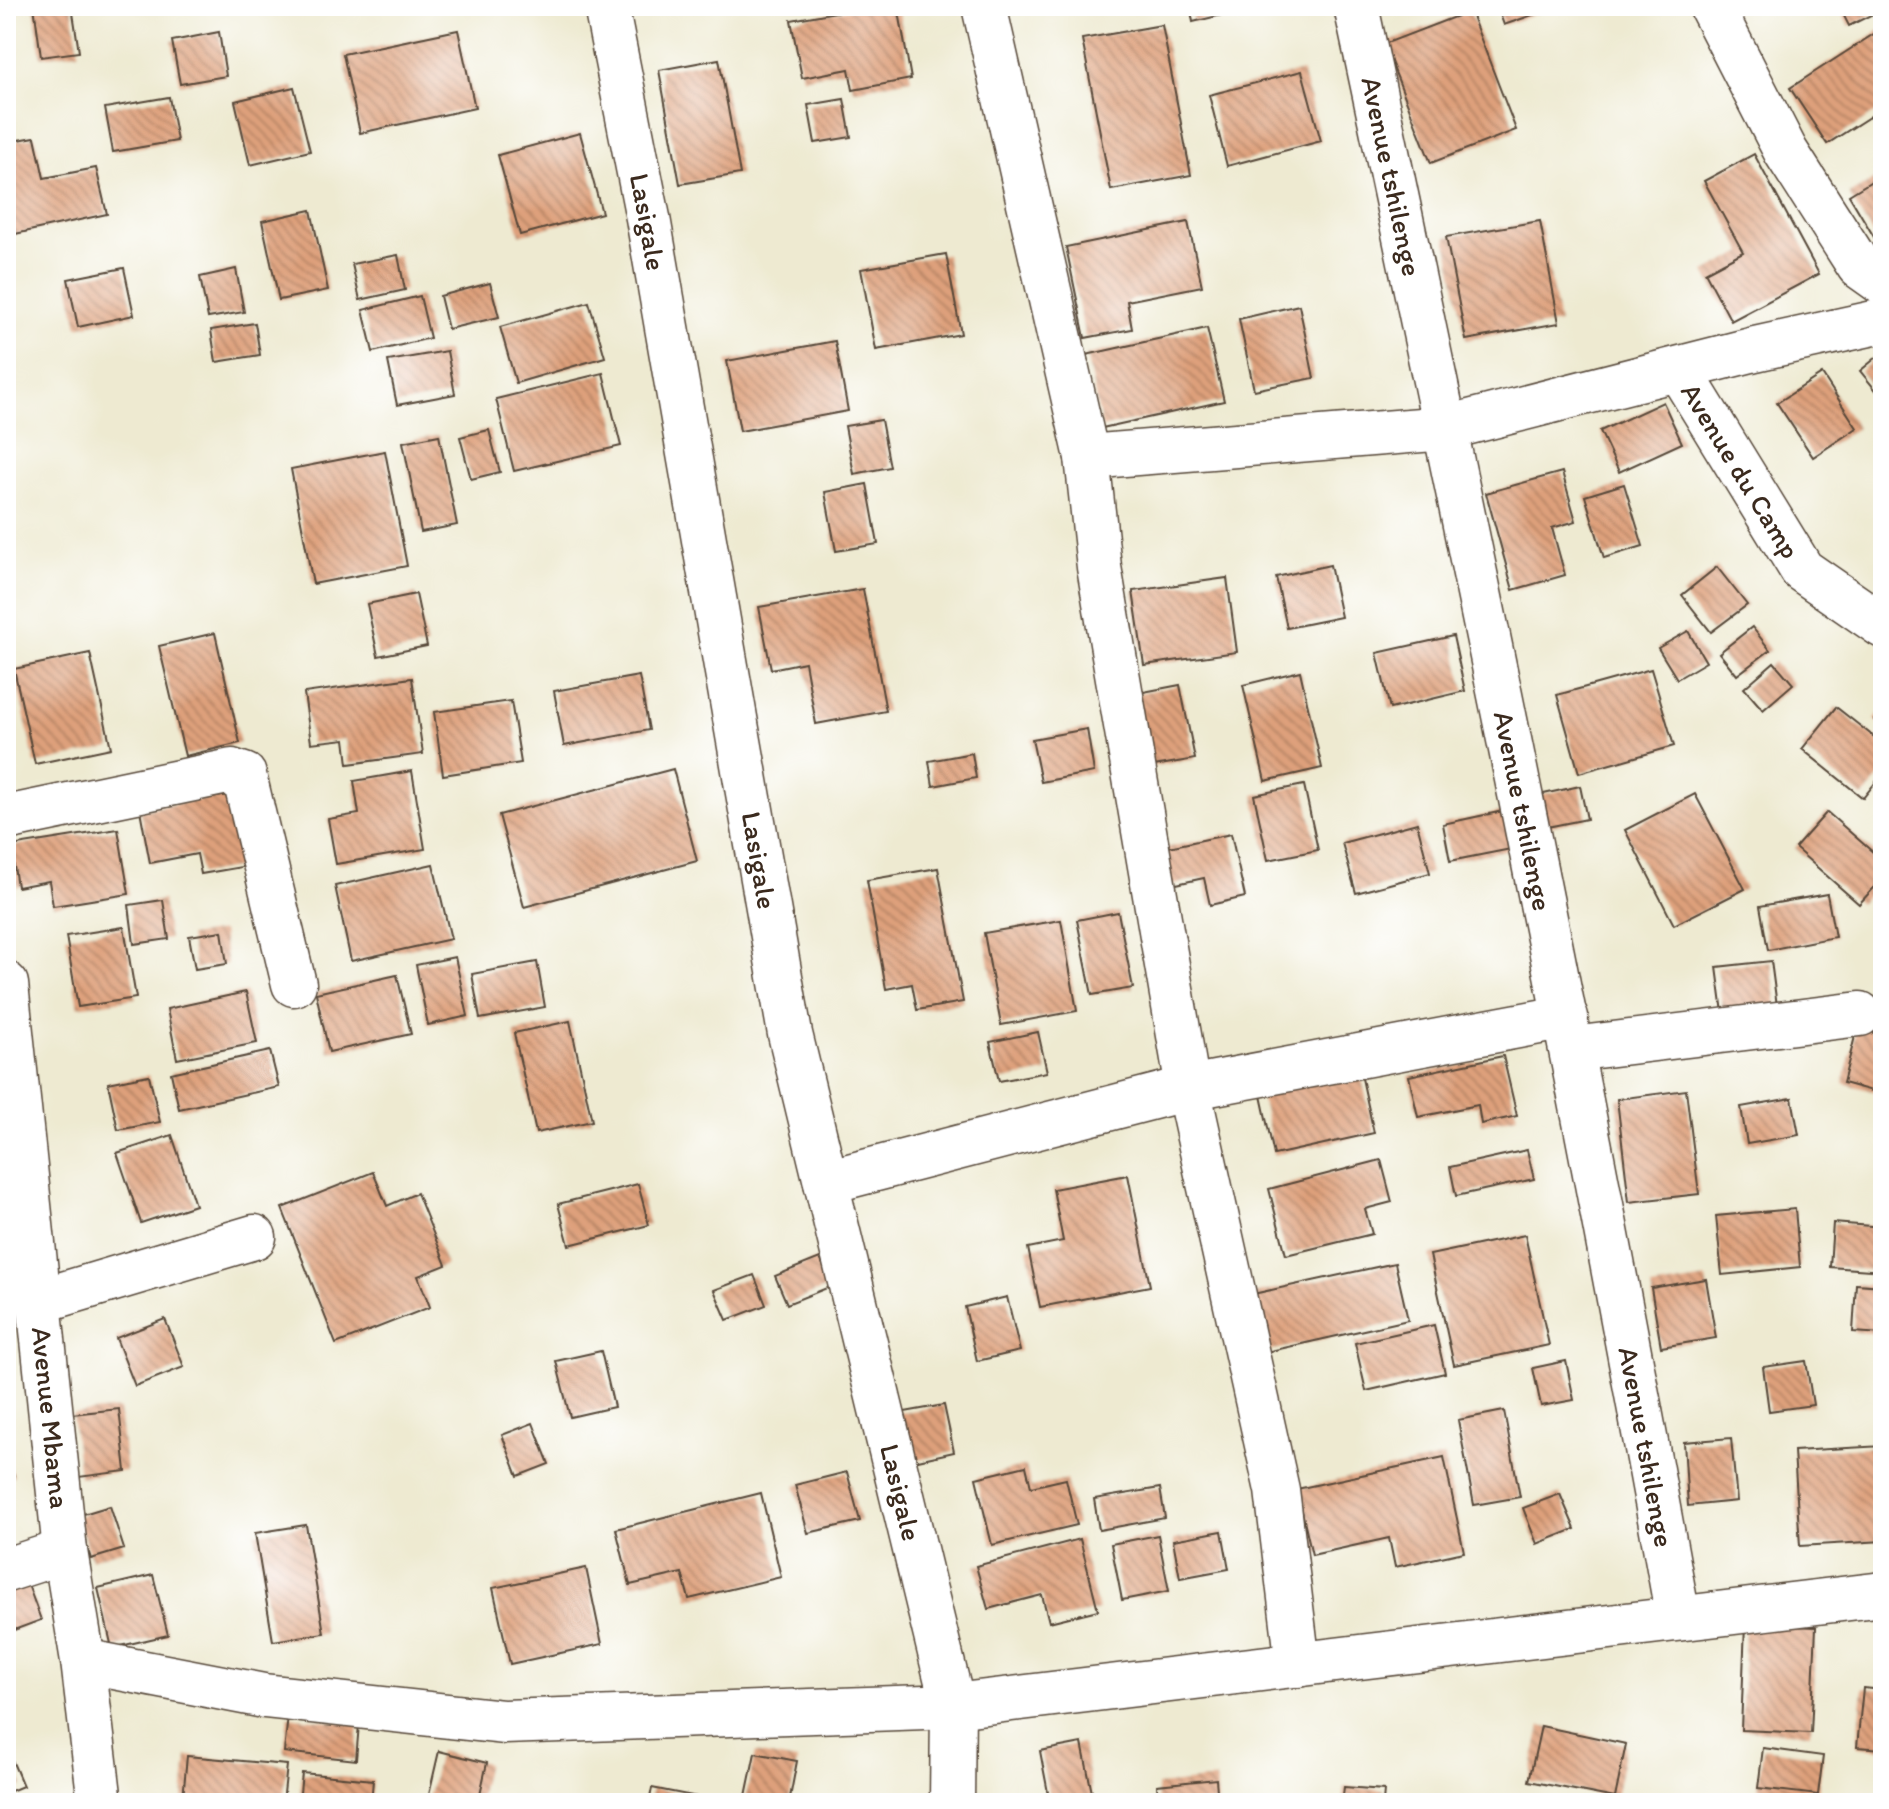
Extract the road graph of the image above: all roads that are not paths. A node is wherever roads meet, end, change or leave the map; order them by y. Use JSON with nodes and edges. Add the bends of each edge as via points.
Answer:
{"nodes":[{"id":1,"x":606,"y":6,"type":"edge"},
{"id":2,"x":984,"y":6,"type":"edge"},
{"id":3,"x":1356,"y":6,"type":"edge"},
{"id":4,"x":1711,"y":6,"type":"edge"},
{"id":5,"x":1883,"y":283,"type":"edge"},
{"id":6,"x":1883,"y":321,"type":"edge"},
{"id":7,"x":1679,"y":370,"type":"junction"},
{"id":8,"x":1446,"y":428,"type":"junction"},
{"id":9,"x":1087,"y":457,"type":"junction"},
{"id":10,"x":1883,"y":626,"type":"edge"},
{"id":11,"x":6,"y":818,"type":"edge"},
{"id":12,"x":6,"y":984,"type":"edge"},
{"id":13,"x":294,"y":984,"type":"dead end"},
{"id":14,"x":1860,"y":1014,"type":"dead end"},
{"id":15,"x":1569,"y":1033,"type":"junction"},
{"id":16,"x":1188,"y":1088,"type":"junction"},
{"id":17,"x":826,"y":1182,"type":"junction"},
{"id":18,"x":17,"y":1183,"type":"edge"},
{"id":19,"x":254,"y":1237,"type":"dead end"},
{"id":20,"x":40,"y":1301,"type":"junction"},
{"id":21,"x":65,"y":1551,"type":"junction"},
{"id":22,"x":6,"y":1570,"type":"edge"},
{"id":23,"x":1883,"y":1594,"type":"edge"},
{"id":24,"x":1678,"y":1618,"type":"junction"},
{"id":25,"x":83,"y":1661,"type":"junction"},
{"id":26,"x":1298,"y":1665,"type":"junction"},
{"id":27,"x":953,"y":1706,"type":"junction"},
{"id":28,"x":100,"y":1803,"type":"edge"},
{"id":29,"x":952,"y":1803,"type":"edge"}],
"edges":[{"from":1,"to":17,"type":"street","name":"Lasigale","via":[[790,1034]]},
{"from":2,"to":9,"type":"street"},
{"from":3,"to":8,"type":"street","name":"Avenue tshilenge"},
{"from":4,"to":5,"type":"street","via":[[1786,152],[1859,266]]},
{"from":6,"to":7,"type":"street"},
{"from":7,"to":8,"type":"street"},
{"from":7,"to":10,"type":"street","name":"Avenue du Camp","via":[[1802,570]]},
{"from":8,"to":9,"type":"street"},
{"from":8,"to":15,"type":"street","name":"Avenue tshilenge"},
{"from":9,"to":16,"type":"street","via":[[1099,567]]},
{"from":11,"to":13,"type":"street","via":[[232,771],[244,775]]},
{"from":12,"to":18,"type":"street","name":"Avenue Mbama"},
{"from":14,"to":15,"type":"street"},
{"from":15,"to":16,"type":"street"},
{"from":15,"to":24,"type":"street","name":"Avenue tshilenge"},
{"from":16,"to":17,"type":"street"},
{"from":16,"to":26,"type":"street","via":[[1277,1490]]},
{"from":17,"to":27,"type":"street","name":"Lasigale"},
{"from":18,"to":20,"type":"street","name":"Avenue Mbama"},
{"from":19,"to":20,"type":"street"},
{"from":20,"to":21,"type":"street","name":"Avenue Mbama"},
{"from":21,"to":22,"type":"street"},
{"from":21,"to":25,"type":"street","name":"Avenue Mbama"},
{"from":23,"to":24,"type":"street"},
{"from":24,"to":26,"type":"street"},
{"from":25,"to":27,"type":"street","via":[[264,1696],[504,1722]]},
{"from":25,"to":28,"type":"street","name":"Avenue Mbama"},
{"from":26,"to":27,"type":"street"},
{"from":27,"to":29,"type":"street","name":"Lasigale"}]}
